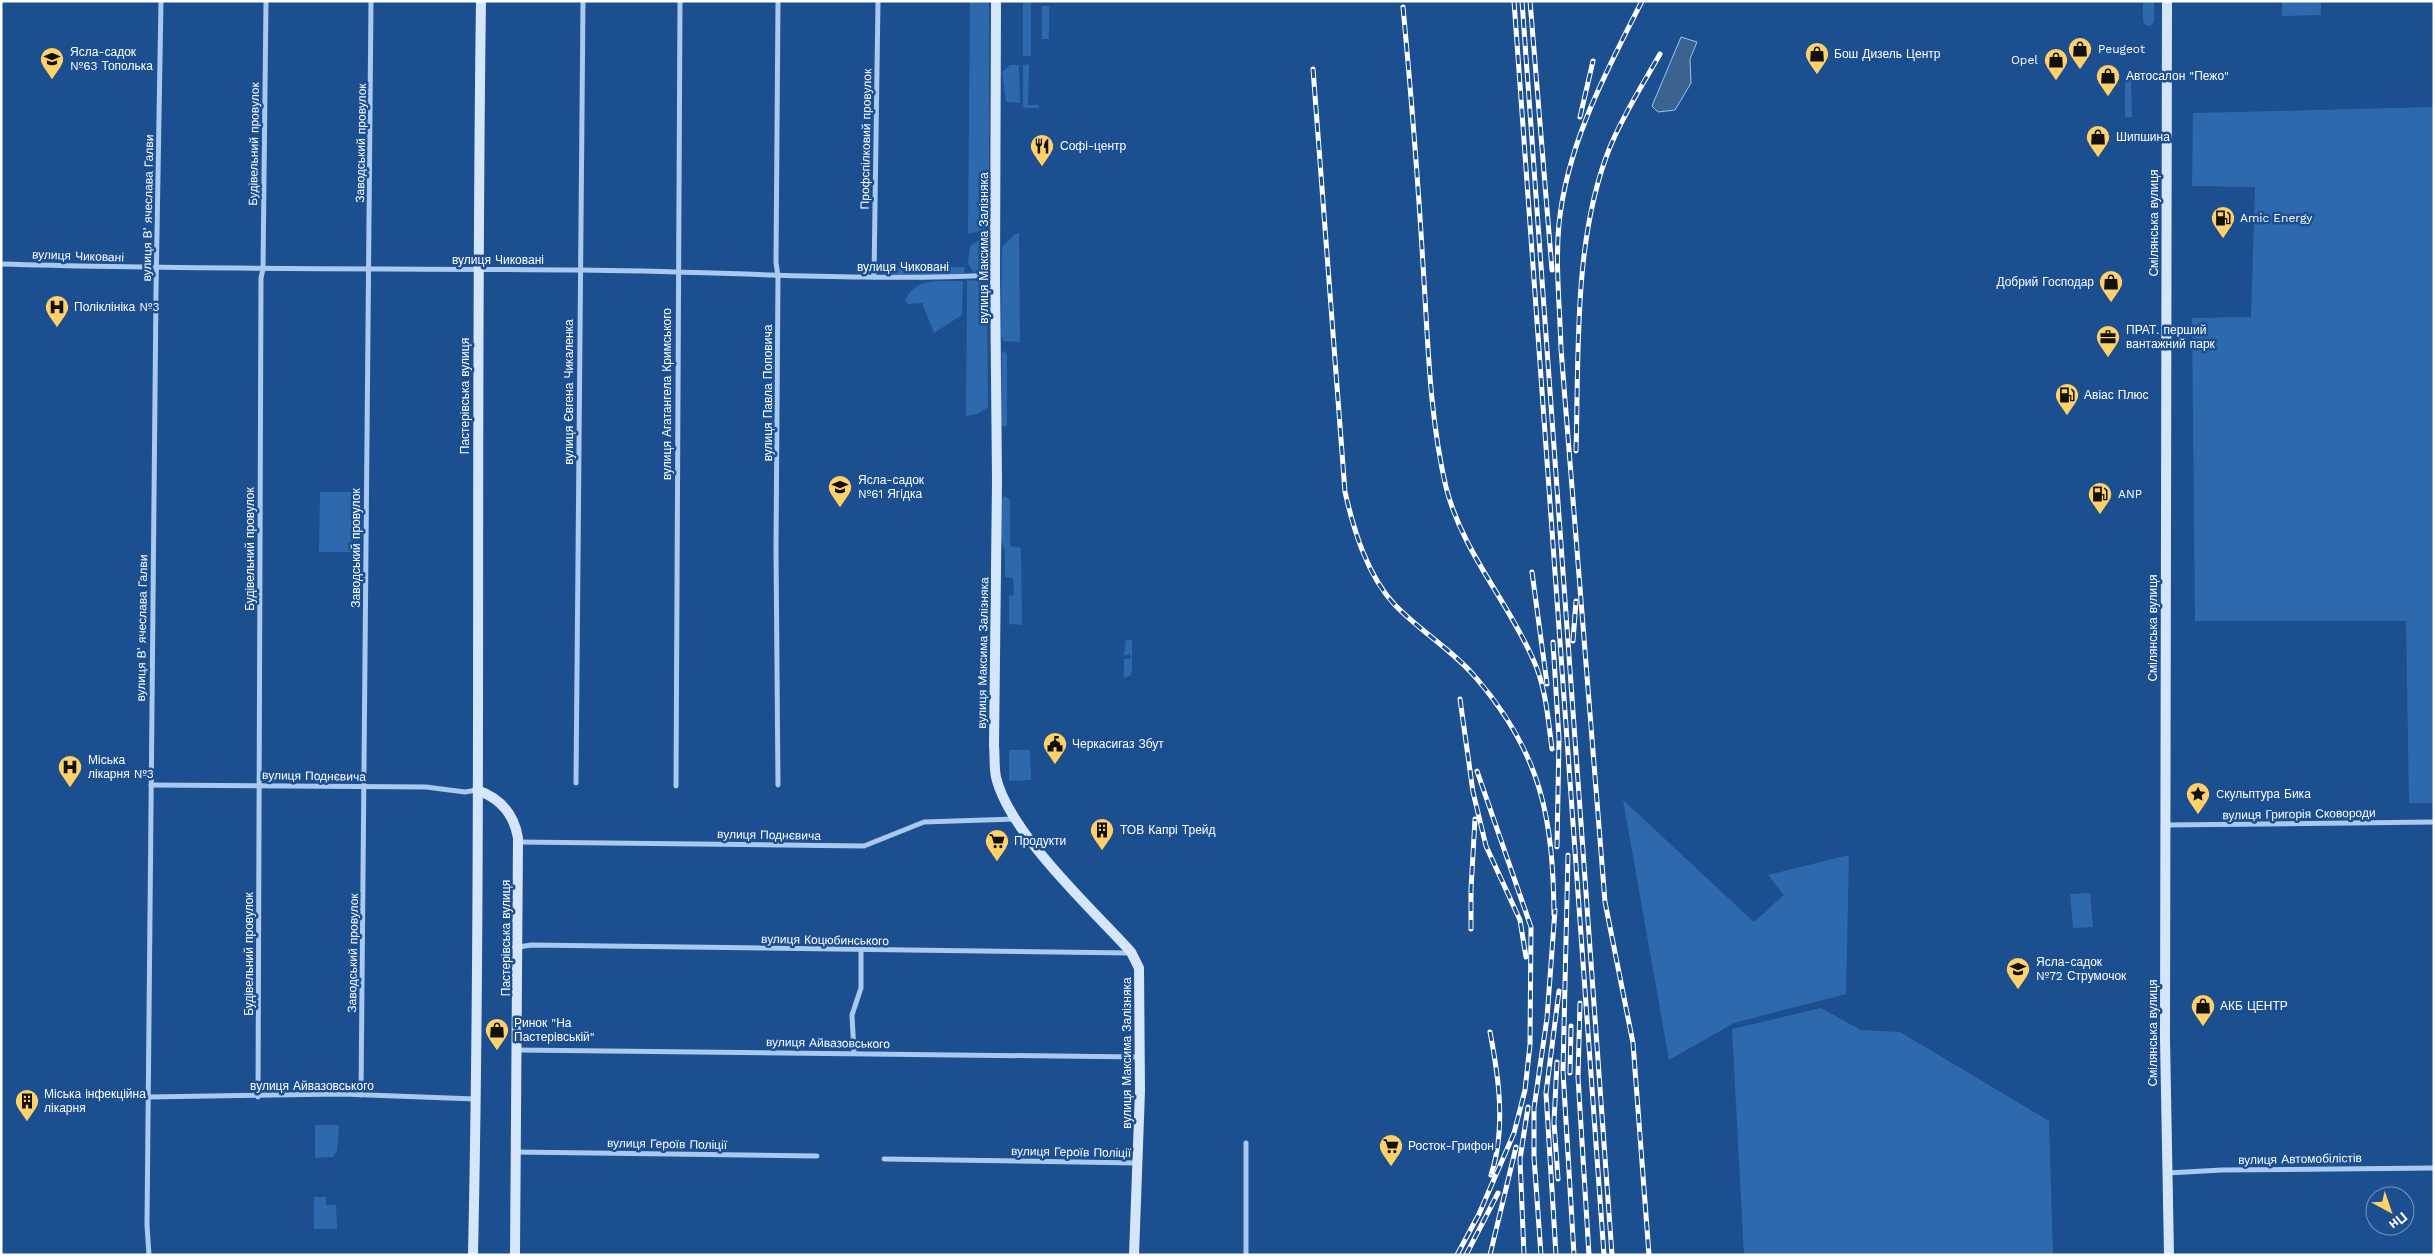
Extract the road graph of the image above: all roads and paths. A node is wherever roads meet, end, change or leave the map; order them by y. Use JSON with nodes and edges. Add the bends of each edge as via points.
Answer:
{"nodes":[{"id":1,"x":161,"y":1,"type":"edge"},
{"id":2,"x":266,"y":1,"type":"edge"},
{"id":3,"x":371,"y":1,"type":"edge"},
{"id":4,"x":482,"y":1,"type":"edge"},
{"id":5,"x":582,"y":1,"type":"edge"},
{"id":6,"x":680,"y":1,"type":"edge"},
{"id":7,"x":778,"y":1,"type":"edge"},
{"id":8,"x":878,"y":1,"type":"edge"},
{"id":9,"x":996,"y":1,"type":"edge"},
{"id":10,"x":2167,"y":1,"type":"edge"},
{"id":11,"x":1,"y":264,"type":"edge"},
{"id":12,"x":157,"y":268,"type":"junction"},
{"id":13,"x":368,"y":268,"type":"junction"},
{"id":14,"x":263,"y":269,"type":"junction"},
{"id":15,"x":478,"y":270,"type":"junction"},
{"id":16,"x":579,"y":270,"type":"junction"},
{"id":17,"x":678,"y":272,"type":"junction"},
{"id":18,"x":995,"y":275,"type":"junction"},
{"id":19,"x":778,"y":276,"type":"junction"},
{"id":20,"x":874,"y":277,"type":"junction"},
{"id":21,"x":576,"y":783,"type":"dead end"},
{"id":22,"x":151,"y":785,"type":"junction"},
{"id":23,"x":259,"y":785,"type":"junction"},
{"id":24,"x":778,"y":785,"type":"dead end"},
{"id":25,"x":676,"y":786,"type":"dead end"},
{"id":26,"x":365,"y":787,"type":"junction"},
{"id":27,"x":477,"y":790,"type":"junction"},
{"id":28,"x":1015,"y":819,"type":"junction"},
{"id":29,"x":2434,"y":822,"type":"edge"},
{"id":30,"x":2165,"y":825,"type":"junction"},
{"id":31,"x":518,"y":842,"type":"junction"},
{"id":32,"x":519,"y":947,"type":"junction"},
{"id":33,"x":861,"y":950,"type":"junction"},
{"id":34,"x":1131,"y":952,"type":"junction"},
{"id":35,"x":517,"y":1050,"type":"junction"},
{"id":36,"x":854,"y":1054,"type":"junction"},
{"id":37,"x":1139,"y":1057,"type":"junction"},
{"id":38,"x":362,"y":1095,"type":"junction"},
{"id":39,"x":258,"y":1096,"type":"junction"},
{"id":40,"x":149,"y":1097,"type":"junction"},
{"id":41,"x":476,"y":1099,"type":"junction"},
{"id":42,"x":1246,"y":1143,"type":"dead end"},
{"id":43,"x":516,"y":1152,"type":"junction"},
{"id":44,"x":817,"y":1156,"type":"dead end"},
{"id":45,"x":884,"y":1159,"type":"dead end"},
{"id":46,"x":1138,"y":1163,"type":"junction"},
{"id":47,"x":2434,"y":1168,"type":"edge"},
{"id":48,"x":2167,"y":1173,"type":"junction"},
{"id":49,"x":149,"y":1255,"type":"edge"},
{"id":50,"x":473,"y":1255,"type":"edge"},
{"id":51,"x":515,"y":1255,"type":"edge"},
{"id":52,"x":1134,"y":1255,"type":"edge"},
{"id":53,"x":1246,"y":1255,"type":"edge"},
{"id":54,"x":2169,"y":1255,"type":"edge"}],
"edges":[{"from":1,"to":12,"type":"street","name":"вулиця Вʼячеслава Галви"},
{"from":2,"to":14,"type":"street","name":"Будівельний провулок"},
{"from":3,"to":13,"type":"street","name":"Заводський провулок"},
{"from":4,"to":15,"type":"main road","name":"Пастерівська вулиця"},
{"from":5,"to":16,"type":"street","name":"вулиця Євгена Чикаленка"},
{"from":6,"to":17,"type":"street","name":"вулиця Агатангела Кримського"},
{"from":7,"to":19,"type":"street","name":"вулиця Павла Поповича"},
{"from":8,"to":20,"type":"street","name":"Профспілковий провулок"},
{"from":9,"to":18,"type":"main road","name":"вулиця Максима Залізняка"},
{"from":10,"to":30,"type":"main road","name":"Смілянська вулиця"},
{"from":11,"to":12,"type":"street","name":"вулиця Чиковані"},
{"from":12,"to":14,"type":"street","name":"вулиця Чиковані"},
{"from":12,"to":22,"type":"street","name":"вулиця Вʼячеслава Галви"},
{"from":13,"to":14,"type":"street","name":"вулиця Чиковані"},
{"from":13,"to":15,"type":"street","name":"вулиця Чиковані"},
{"from":13,"to":26,"type":"street","name":"Заводський провулок"},
{"from":14,"to":23,"type":"street","name":"Будівельний провулок"},
{"from":15,"to":16,"type":"street","name":"вулиця Чиковані"},
{"from":15,"to":27,"type":"main road","name":"Пастерівська вулиця"},
{"from":16,"to":17,"type":"street","name":"вулиця Чиковані"},
{"from":16,"to":21,"type":"street","name":"вулиця Євгена Чикаленка"},
{"from":17,"to":19,"type":"street","name":"вулиця Чиковані"},
{"from":17,"to":25,"type":"street","name":"вулиця Агатангела Кримського"},
{"from":18,"to":20,"type":"street","name":"вулиця Чиковані"},
{"from":18,"to":28,"type":"main road","name":"вулиця Максима Залізняка","via":[[994,746],[996,777]]},
{"from":19,"to":20,"type":"street","name":"вулиця Чиковані"},
{"from":19,"to":24,"type":"street","name":"вулиця Павла Поповича"},
{"from":22,"to":23,"type":"street","name":"вулиця Поднєвича"},
{"from":22,"to":40,"type":"street","name":"вулиця Вʼячеслава Галви"},
{"from":23,"to":26,"type":"street","name":"вулиця Поднєвича"},
{"from":23,"to":39,"type":"street","name":"Будівельний провулок"},
{"from":26,"to":27,"type":"street","name":"вулиця Поднєвича"},
{"from":26,"to":38,"type":"street","name":"Заводський провулок"},
{"from":27,"to":31,"type":"main road","name":"Пастерівська вулиця","via":[[513,817]]},
{"from":27,"to":41,"type":"main road","name":"Пастерівська вулиця"},
{"from":28,"to":31,"type":"street","name":"вулиця Поднєвича","via":[[924,822],[864,846]]},
{"from":28,"to":34,"type":"main road","name":"вулиця Максима Залізняка","via":[[1041,853]]},
{"from":29,"to":30,"type":"street","name":"вулиця Григорія Сковороди"},
{"from":30,"to":48,"type":"main road","name":"Смілянська вулиця"},
{"from":31,"to":32,"type":"main road","name":"Пастерівська вулиця"},
{"from":32,"to":33,"type":"street","name":"вулиця Коцюбинського"},
{"from":32,"to":35,"type":"main road","name":"Пастерівська вулиця"},
{"from":33,"to":34,"type":"street","name":"вулиця Коцюбинського"},
{"from":33,"to":36,"type":"street","via":[[861,988],[852,1015]]},
{"from":34,"to":37,"type":"main road","name":"вулиця Максима Залізняка","via":[[1140,974]]},
{"from":35,"to":36,"type":"street","name":"вулиця Айвазовського"},
{"from":35,"to":43,"type":"main road","name":"Пастерівська вулиця"},
{"from":36,"to":37,"type":"street","name":"вулиця Айвазовського"},
{"from":37,"to":46,"type":"main road","name":"вулиця Максима Залізняка"},
{"from":38,"to":39,"type":"street","name":"вулиця Айвазовського"},
{"from":38,"to":41,"type":"street","name":"вулиця Айвазовського"},
{"from":39,"to":40,"type":"street","name":"вулиця Айвазовського"},
{"from":40,"to":49,"type":"street","name":"вулиця Вʼячеслава Галви"},
{"from":41,"to":50,"type":"main road","name":"Пастерівська вулиця"},
{"from":42,"to":53,"type":"street"},
{"from":43,"to":44,"type":"street","name":"вулиця Героїв Поліції"},
{"from":43,"to":51,"type":"main road","name":"Пастерівська вулиця"},
{"from":45,"to":46,"type":"street","name":"вулиця Героїв Поліції"},
{"from":46,"to":52,"type":"main road","name":"вулиця Максима Залізняка"},
{"from":47,"to":48,"type":"street","name":"вулиця Автомобілістів"},
{"from":48,"to":54,"type":"main road","name":"Смілянська вулиця"}]}
